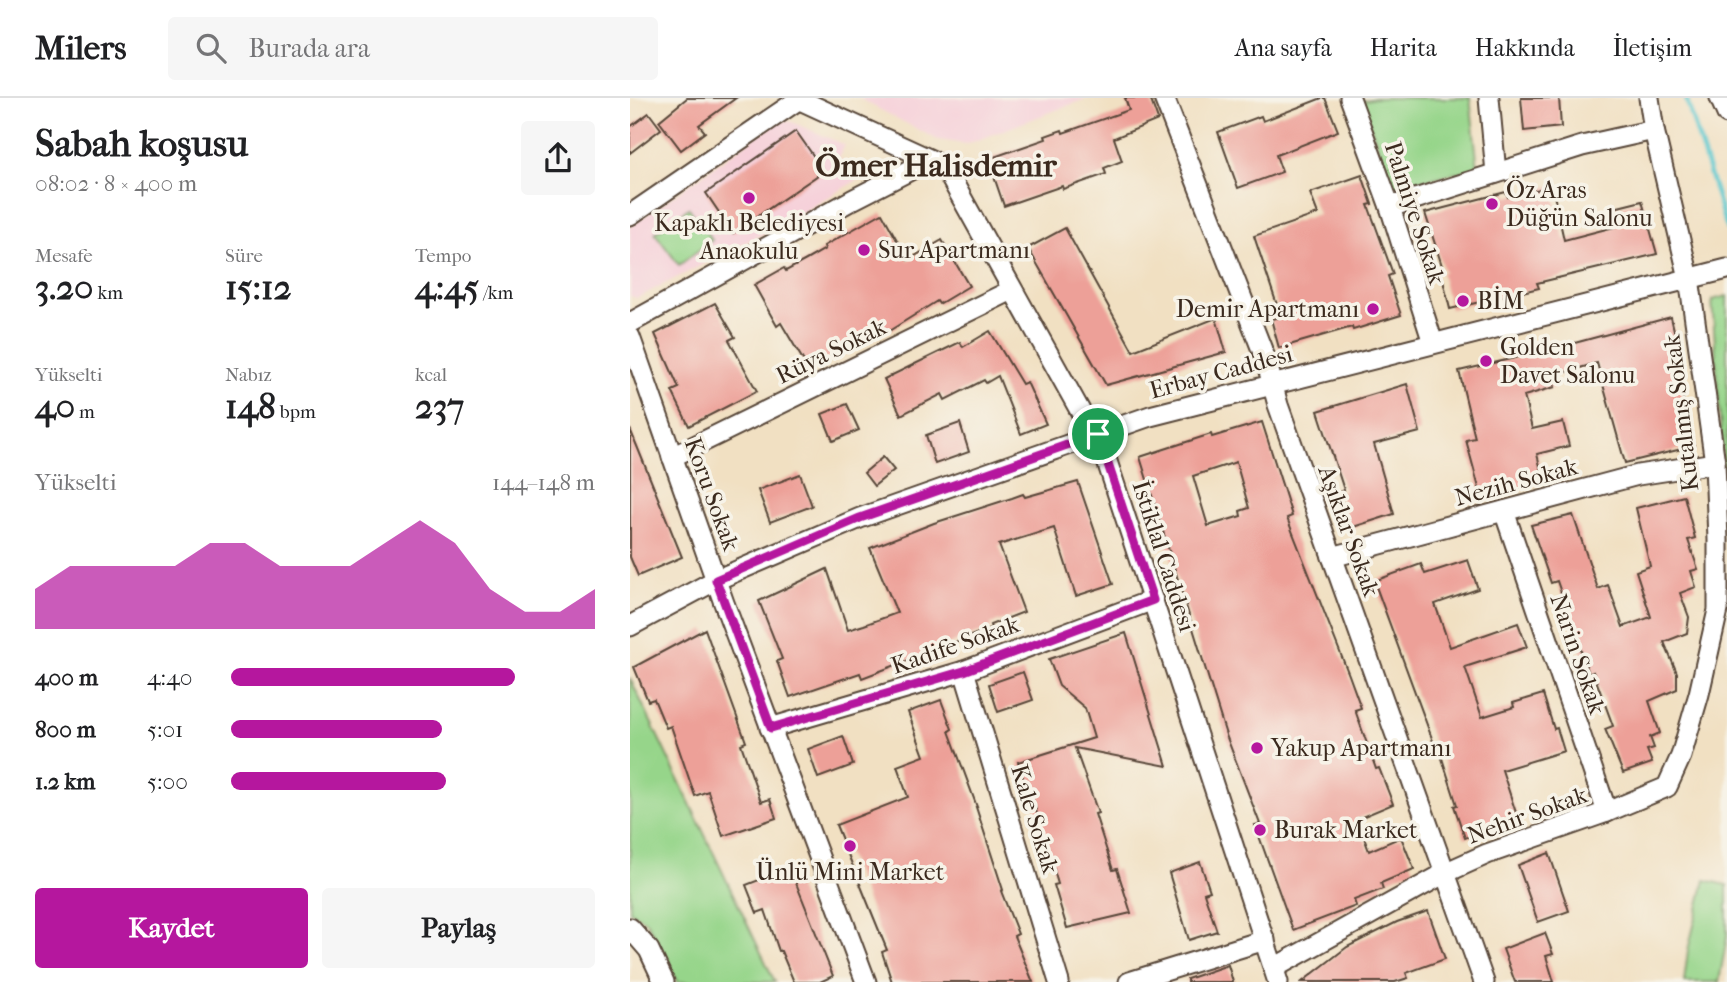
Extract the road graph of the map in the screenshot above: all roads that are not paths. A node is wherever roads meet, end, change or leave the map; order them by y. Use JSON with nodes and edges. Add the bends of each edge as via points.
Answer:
{"nodes":[{"id":1,"x":1164,"y":98,"type":"edge"},
{"id":2,"x":1350,"y":98,"type":"edge"},
{"id":3,"x":1489,"y":98,"type":"edge"},
{"id":4,"x":1649,"y":98,"type":"edge"},
{"id":5,"x":1720,"y":98,"type":"edge"},
{"id":6,"x":797,"y":99,"type":"edge"},
{"id":7,"x":1727,"y":114,"type":"edge"},
{"id":8,"x":1654,"y":130,"type":"junction"},
{"id":9,"x":930,"y":160,"type":"junction"},
{"id":10,"x":1496,"y":173,"type":"junction"},
{"id":11,"x":1390,"y":207,"type":"junction"},
{"id":12,"x":630,"y":215,"type":"edge"},
{"id":13,"x":1727,"y":269,"type":"edge"},
{"id":14,"x":1689,"y":278,"type":"junction"},
{"id":15,"x":1012,"y":290,"type":"junction"},
{"id":16,"x":630,"y":323,"type":"edge"},
{"id":17,"x":630,"y":337,"type":"edge"},
{"id":18,"x":1433,"y":343,"type":"junction"},
{"id":19,"x":1272,"y":383,"type":"junction"},
{"id":20,"x":1098,"y":434,"type":"junction"},
{"id":21,"x":672,"y":457,"type":"junction"},
{"id":22,"x":1715,"y":463,"type":"junction"},
{"id":23,"x":1504,"y":511,"type":"junction"},
{"id":24,"x":1332,"y":557,"type":"junction"},
{"id":25,"x":716,"y":580,"type":"junction"},
{"id":26,"x":1153,"y":600,"type":"junction"},
{"id":27,"x":630,"y":626,"type":"edge"},
{"id":28,"x":1711,"y":642,"type":"joint"},
{"id":29,"x":964,"y":671,"type":"junction"},
{"id":30,"x":771,"y":728,"type":"junction"},
{"id":31,"x":1607,"y":812,"type":"junction"},
{"id":32,"x":1447,"y":872,"type":"junction"},
{"id":33,"x":630,"y":928,"type":"edge"},
{"id":34,"x":1265,"y":940,"type":"junction"},
{"id":35,"x":1276,"y":975,"type":"edge"},
{"id":36,"x":664,"y":982,"type":"edge"},
{"id":37,"x":866,"y":982,"type":"edge"},
{"id":38,"x":1059,"y":982,"type":"edge"},
{"id":39,"x":1129,"y":982,"type":"edge"},
{"id":40,"x":1485,"y":982,"type":"edge"}],
"edges":[{"from":1,"to":19,"type":"street","name":"Aşıklar Sokak"},
{"from":2,"to":11,"type":"street","name":"Palmiye Sokak"},
{"from":3,"to":10,"type":"street"},
{"from":4,"to":8,"type":"street","name":"Kutalmış Sokak"},
{"from":5,"to":7,"type":"street"},
{"from":6,"to":9,"type":"street","name":"İstiklal Caddesi"},
{"from":6,"to":12,"type":"street"},
{"from":8,"to":10,"type":"street"},
{"from":8,"to":14,"type":"street","name":"Kutalmış Sokak"},
{"from":9,"to":15,"type":"street","name":"İstiklal Caddesi","via":[[944,166]]},
{"from":9,"to":16,"type":"street"},
{"from":10,"to":11,"type":"street"},
{"from":11,"to":18,"type":"street","name":"Palmiye Sokak"},
{"from":13,"to":14,"type":"street","name":"Erbay Caddesi"},
{"from":14,"to":18,"type":"street","name":"Erbay Caddesi"},
{"from":14,"to":22,"type":"street","name":"Kutalmış Sokak"},
{"from":15,"to":20,"type":"street","name":"İstiklal Caddesi","via":[[1083,416]]},
{"from":15,"to":21,"type":"street","name":"Rüya Sokak"},
{"from":17,"to":21,"type":"street","name":"Koru Sokak"},
{"from":18,"to":19,"type":"street","name":"Erbay Caddesi"},
{"from":19,"to":20,"type":"street","name":"Erbay Caddesi"},
{"from":19,"to":24,"type":"street","name":"Aşıklar Sokak"},
{"from":20,"to":25,"type":"street","name":"Erbay Caddesi","via":[[860,518]]},
{"from":20,"to":26,"type":"street","name":"İstiklal Caddesi"},
{"from":21,"to":25,"type":"street","name":"Koru Sokak"},
{"from":22,"to":23,"type":"street","name":"Nezih Sokak","via":[[1638,475]]},
{"from":22,"to":28,"type":"street","name":"Kutalmış Sokak","via":[[1718,610]]},
{"from":23,"to":24,"type":"street","name":"Nezih Sokak"},
{"from":23,"to":31,"type":"street","name":"Narin Sokak"},
{"from":24,"to":32,"type":"street","name":"Aşıklar Sokak"},
{"from":25,"to":27,"type":"street","name":"Erbay Caddesi"},
{"from":25,"to":30,"type":"street","name":"Koru Sokak"},
{"from":26,"to":29,"type":"street","name":"Kadife Sokak"},
{"from":26,"to":34,"type":"street","name":"İstiklal Caddesi"},
{"from":28,"to":31,"type":"street","name":"Nehir Sokak","via":[[1681,756],[1667,787]]},
{"from":29,"to":30,"type":"street","name":"Kadife Sokak"},
{"from":29,"to":38,"type":"street","name":"Kale Sokak"},
{"from":30,"to":37,"type":"street","name":"Koru Sokak"},
{"from":31,"to":32,"type":"street","name":"Nehir Sokak"},
{"from":32,"to":35,"type":"street","name":"Nehir Sokak"},
{"from":32,"to":40,"type":"street","name":"Aşıklar Sokak"},
{"from":33,"to":36,"type":"street","via":[[649,950]]},
{"from":34,"to":35,"type":"street","name":"İstiklal Caddesi"},
{"from":34,"to":39,"type":"street"}]}
